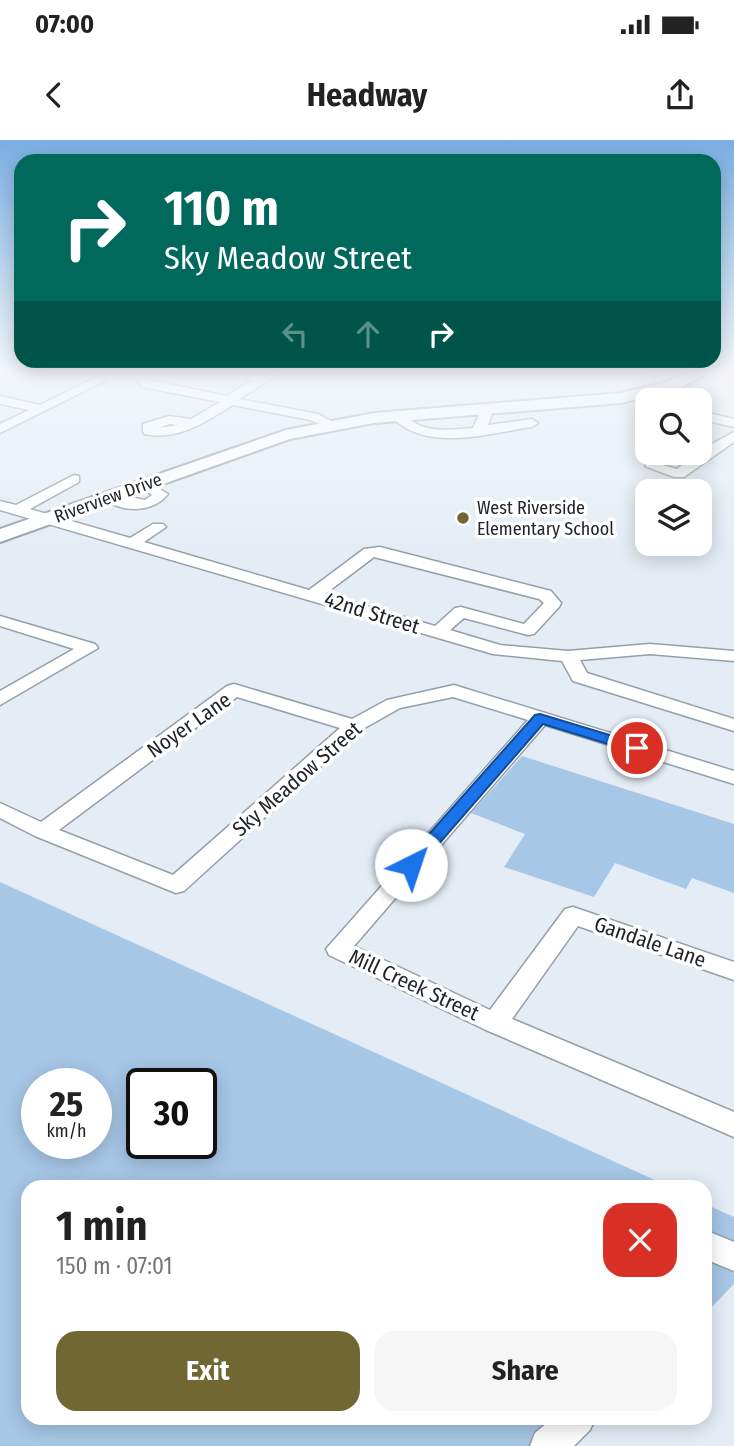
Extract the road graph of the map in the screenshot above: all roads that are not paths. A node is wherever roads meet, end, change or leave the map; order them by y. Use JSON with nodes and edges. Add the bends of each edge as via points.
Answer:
{"nodes":[{"id":1,"x":312,"y":430,"type":"edge"},
{"id":2,"x":416,"y":430,"type":"edge"},
{"id":3,"x":479,"y":430,"type":"edge"},
{"id":4,"x":734,"y":436,"type":"edge"},
{"id":5,"x":712,"y":447,"type":"edge"},
{"id":6,"x":654,"y":465,"type":"edge"},
{"id":7,"x":688,"y":465,"type":"edge"},
{"id":8,"x":74,"y":479,"type":"dead end"},
{"id":9,"x":0,"y":505,"type":"edge"},
{"id":10,"x":18,"y":510,"type":"junction"},
{"id":11,"x":50,"y":519,"type":"junction"},
{"id":12,"x":158,"y":527,"type":"dead end"},
{"id":13,"x":0,"y":536,"type":"edge"},
{"id":14,"x":132,"y":543,"type":"junction"},
{"id":15,"x":313,"y":595,"type":"junction"},
{"id":16,"x":0,"y":621,"type":"edge"},
{"id":17,"x":438,"y":632,"type":"junction"},
{"id":18,"x":568,"y":656,"type":"junction"},
{"id":19,"x":734,"y":656,"type":"edge"},
{"id":20,"x":0,"y":699,"type":"edge"},
{"id":21,"x":540,"y":719,"type":"junction"},
{"id":22,"x":734,"y":724,"type":"edge"},
{"id":23,"x":354,"y":726,"type":"junction"},
{"id":24,"x":734,"y":778,"type":"edge"},
{"id":25,"x":0,"y":810,"type":"edge"},
{"id":26,"x":43,"y":831,"type":"junction"},
{"id":27,"x":734,"y":971,"type":"edge"},
{"id":28,"x":495,"y":1023,"type":"junction"},
{"id":29,"x":734,"y":1125,"type":"edge"},
{"id":30,"x":712,"y":1247,"type":"edge"},
{"id":31,"x":734,"y":1257,"type":"edge"},
{"id":32,"x":570,"y":1425,"type":"edge"},
{"id":33,"x":548,"y":1446,"type":"edge"}],
"edges":[{"from":1,"to":11,"type":"main road","name":"Riverview Drive","via":[[255,444]]},
{"from":2,"to":3,"type":"street"},
{"from":4,"to":5,"type":"street"},
{"from":6,"to":7,"type":"street","via":[[679,474]]},
{"from":8,"to":10,"type":"street"},
{"from":9,"to":10,"type":"street","name":"42nd Street"},
{"from":10,"to":11,"type":"street","name":"42nd Street"},
{"from":11,"to":13,"type":"main road","name":"Riverview Drive"},
{"from":11,"to":14,"type":"street","name":"42nd Street"},
{"from":12,"to":14,"type":"street"},
{"from":14,"to":15,"type":"street","name":"42nd Street"},
{"from":15,"to":17,"type":"street","name":"42nd Street"},
{"from":15,"to":17,"type":"street","via":[[370,552],[380,552],[545,595],[553,603],[528,630],[461,612]]},
{"from":16,"to":20,"type":"street","via":[[89,648]]},
{"from":17,"to":18,"type":"street","name":"42nd Street","via":[[499,650]]},
{"from":18,"to":19,"type":"street","name":"42nd Street","via":[[650,649]]},
{"from":18,"to":22,"type":"street","via":[[580,677]]},
{"from":21,"to":23,"type":"street","name":"Sky Meadow Street","via":[[454,691],[394,704]]},
{"from":21,"to":24,"type":"street","name":"Sky Meadow Street"},
{"from":21,"to":28,"type":"street","name":"Mill Creek Street","via":[[338,948]]},
{"from":23,"to":26,"type":"street","name":"Noyer Lane","via":[[234,690]]},
{"from":23,"to":26,"type":"street","name":"Sky Meadow Street","via":[[177,885]]},
{"from":25,"to":26,"type":"street","name":"Sky Meadow Street"},
{"from":27,"to":28,"type":"street","name":"Gandale Lane","via":[[573,915]]},
{"from":28,"to":29,"type":"street","name":"Mill Creek Street"},
{"from":30,"to":31,"type":"street"},
{"from":32,"to":33,"type":"street"}]}
